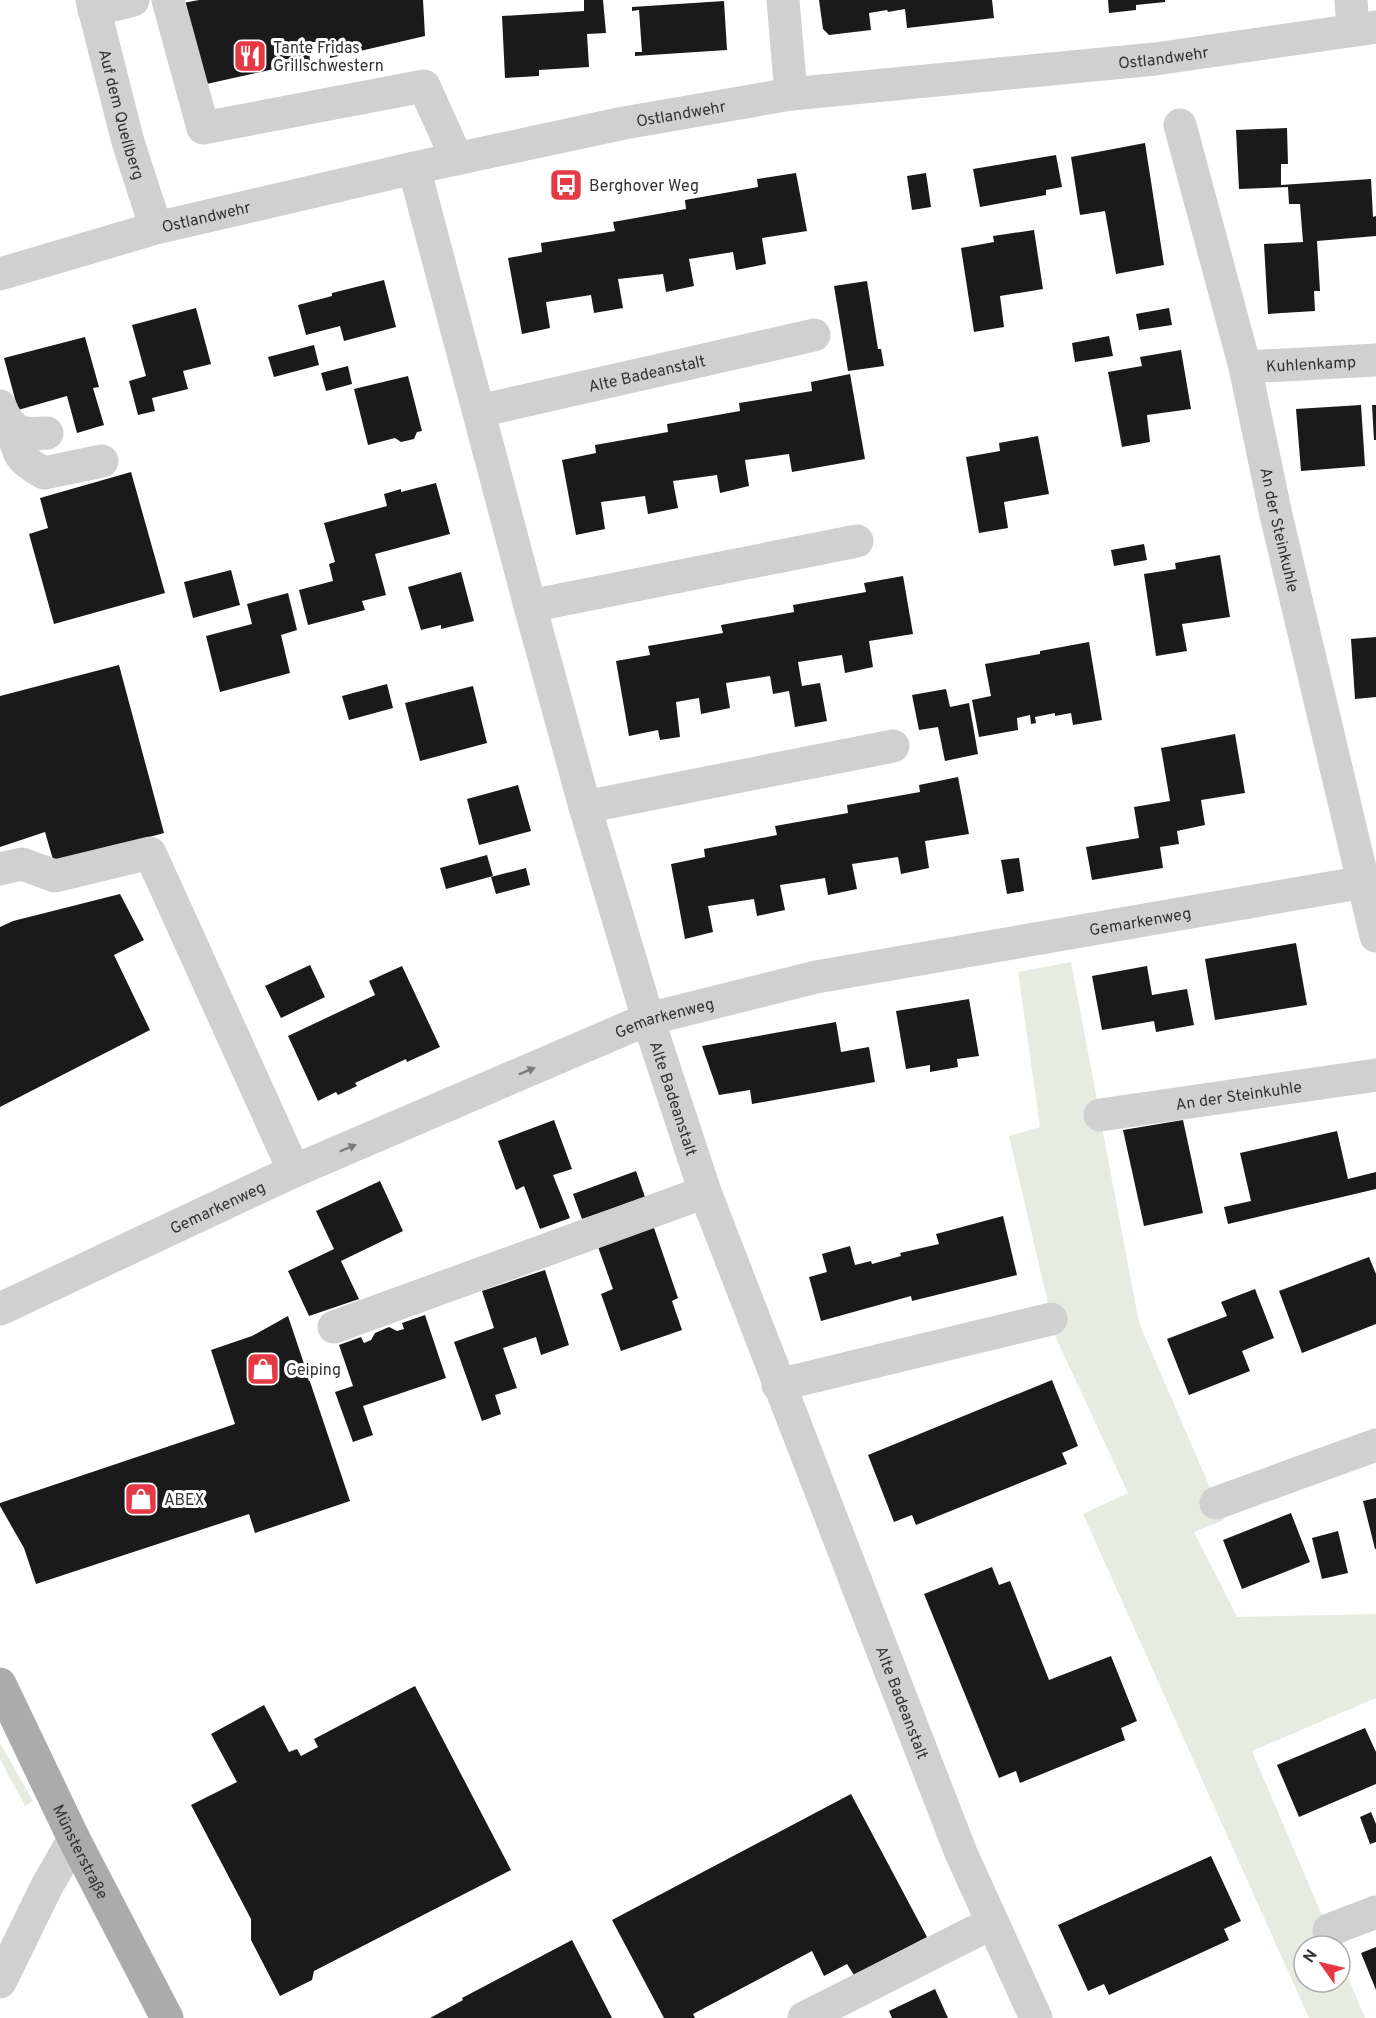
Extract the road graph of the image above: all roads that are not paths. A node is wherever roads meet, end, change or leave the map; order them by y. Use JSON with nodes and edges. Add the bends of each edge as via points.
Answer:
{"nodes":[{"id":1,"x":133,"y":0,"type":"edge"},
{"id":2,"x":168,"y":0,"type":"edge"},
{"id":3,"x":783,"y":0,"type":"edge"},
{"id":4,"x":93,"y":5,"type":"edge"},
{"id":5,"x":1360,"y":19,"type":"edge"},
{"id":6,"x":791,"y":94,"type":"junction"},
{"id":7,"x":1180,"y":125,"type":"dead end"},
{"id":8,"x":457,"y":159,"type":"junction"},
{"id":9,"x":414,"y":168,"type":"junction"},
{"id":10,"x":156,"y":228,"type":"junction"},
{"id":11,"x":0,"y":274,"type":"edge"},
{"id":12,"x":814,"y":335,"type":"dead end"},
{"id":13,"x":1376,"y":360,"type":"edge"},
{"id":14,"x":1245,"y":367,"type":"junction"},
{"id":15,"x":479,"y":411,"type":"junction"},
{"id":16,"x":6,"y":416,"type":"edge"},
{"id":17,"x":47,"y":433,"type":"dead end"},
{"id":18,"x":102,"y":461,"type":"dead end"},
{"id":19,"x":857,"y":541,"type":"dead end"},
{"id":20,"x":530,"y":606,"type":"junction"},
{"id":21,"x":893,"y":746,"type":"dead end"},
{"id":22,"x":585,"y":807,"type":"junction"},
{"id":23,"x":0,"y":869,"type":"edge"},
{"id":24,"x":1369,"y":880,"type":"edge"},
{"id":25,"x":1376,"y":936,"type":"edge"},
{"id":26,"x":648,"y":1019,"type":"junction"},
{"id":27,"x":1376,"y":1075,"type":"edge"},
{"id":28,"x":1100,"y":1115,"type":"dead end"},
{"id":29,"x":294,"y":1171,"type":"junction"},
{"id":30,"x":705,"y":1192,"type":"junction"},
{"id":31,"x":0,"y":1309,"type":"edge"},
{"id":32,"x":1051,"y":1319,"type":"dead end"},
{"id":33,"x":334,"y":1327,"type":"dead end"},
{"id":34,"x":778,"y":1385,"type":"junction"},
{"id":35,"x":1376,"y":1445,"type":"edge"},
{"id":36,"x":1216,"y":1503,"type":"dead end"},
{"id":37,"x":0,"y":1684,"type":"edge"},
{"id":38,"x":74,"y":1839,"type":"junction"},
{"id":39,"x":1376,"y":1912,"type":"edge"},
{"id":40,"x":992,"y":1923,"type":"junction"},
{"id":41,"x":1329,"y":1930,"type":"dead end"},
{"id":42,"x":0,"y":1982,"type":"edge"},
{"id":43,"x":167,"y":2018,"type":"edge"},
{"id":44,"x":804,"y":2018,"type":"edge"},
{"id":45,"x":1036,"y":2018,"type":"edge"}],
"edges":[{"from":1,"to":4,"type":"street"},
{"from":2,"to":8,"type":"street","via":[[203,128],[423,86]]},
{"from":3,"to":6,"type":"street"},
{"from":4,"to":10,"type":"street","name":"Auf dem Quellberg","via":[[128,142]]},
{"from":5,"to":6,"type":"street","name":"Ostlandwehr","via":[[1155,59]]},
{"from":6,"to":8,"type":"street","name":"Ostlandwehr","via":[[624,123]]},
{"from":7,"to":14,"type":"street","name":"An der Steinkuhle"},
{"from":8,"to":9,"type":"street","name":"Ostlandwehr"},
{"from":9,"to":10,"type":"street","name":"Ostlandwehr"},
{"from":9,"to":15,"type":"street","name":"Alte Badeanstalt"},
{"from":10,"to":11,"type":"street","name":"Ostlandwehr"},
{"from":12,"to":15,"type":"street","name":"Alte Badeanstalt"},
{"from":13,"to":14,"type":"street","name":"Kuhlenkamp"},
{"from":14,"to":24,"type":"street","name":"An der Steinkuhle","via":[[1276,515]]},
{"from":15,"to":20,"type":"street","name":"Alte Badeanstalt"},
{"from":16,"to":17,"type":"street","via":[[25,435]]},
{"from":16,"to":18,"type":"street","via":[[22,459],[44,473]]},
{"from":19,"to":20,"type":"street"},
{"from":20,"to":22,"type":"street","name":"Alte Badeanstalt"},
{"from":21,"to":22,"type":"street"},
{"from":22,"to":26,"type":"street","name":"Alte Badeanstalt"},
{"from":23,"to":29,"type":"street","via":[[22,864],[55,876],[150,853]]},
{"from":24,"to":25,"type":"street","name":"An der Steinkuhle"},
{"from":24,"to":26,"type":"street","name":"Gemarkenweg","via":[[816,977]]},
{"from":29,"to":26,"type":"street","name":"Gemarkenweg","one_way":true},
{"from":26,"to":30,"type":"street","name":"Alte Badeanstalt"},
{"from":27,"to":28,"type":"street","name":"An der Steinkuhle"},
{"from":29,"to":31,"type":"street","name":"Gemarkenweg"},
{"from":30,"to":33,"type":"street"},
{"from":30,"to":34,"type":"street","name":"Alte Badeanstalt"},
{"from":32,"to":34,"type":"street"},
{"from":34,"to":40,"type":"street","name":"Alte Badeanstalt"},
{"from":35,"to":36,"type":"street"},
{"from":37,"to":38,"type":"main road","name":"Münsterstraße"},
{"from":38,"to":42,"type":"street"},
{"from":38,"to":43,"type":"main road","name":"Münsterstraße"},
{"from":39,"to":41,"type":"street"},
{"from":40,"to":44,"type":"street"},
{"from":40,"to":45,"type":"street","name":"Alte Badeanstalt"}]}
